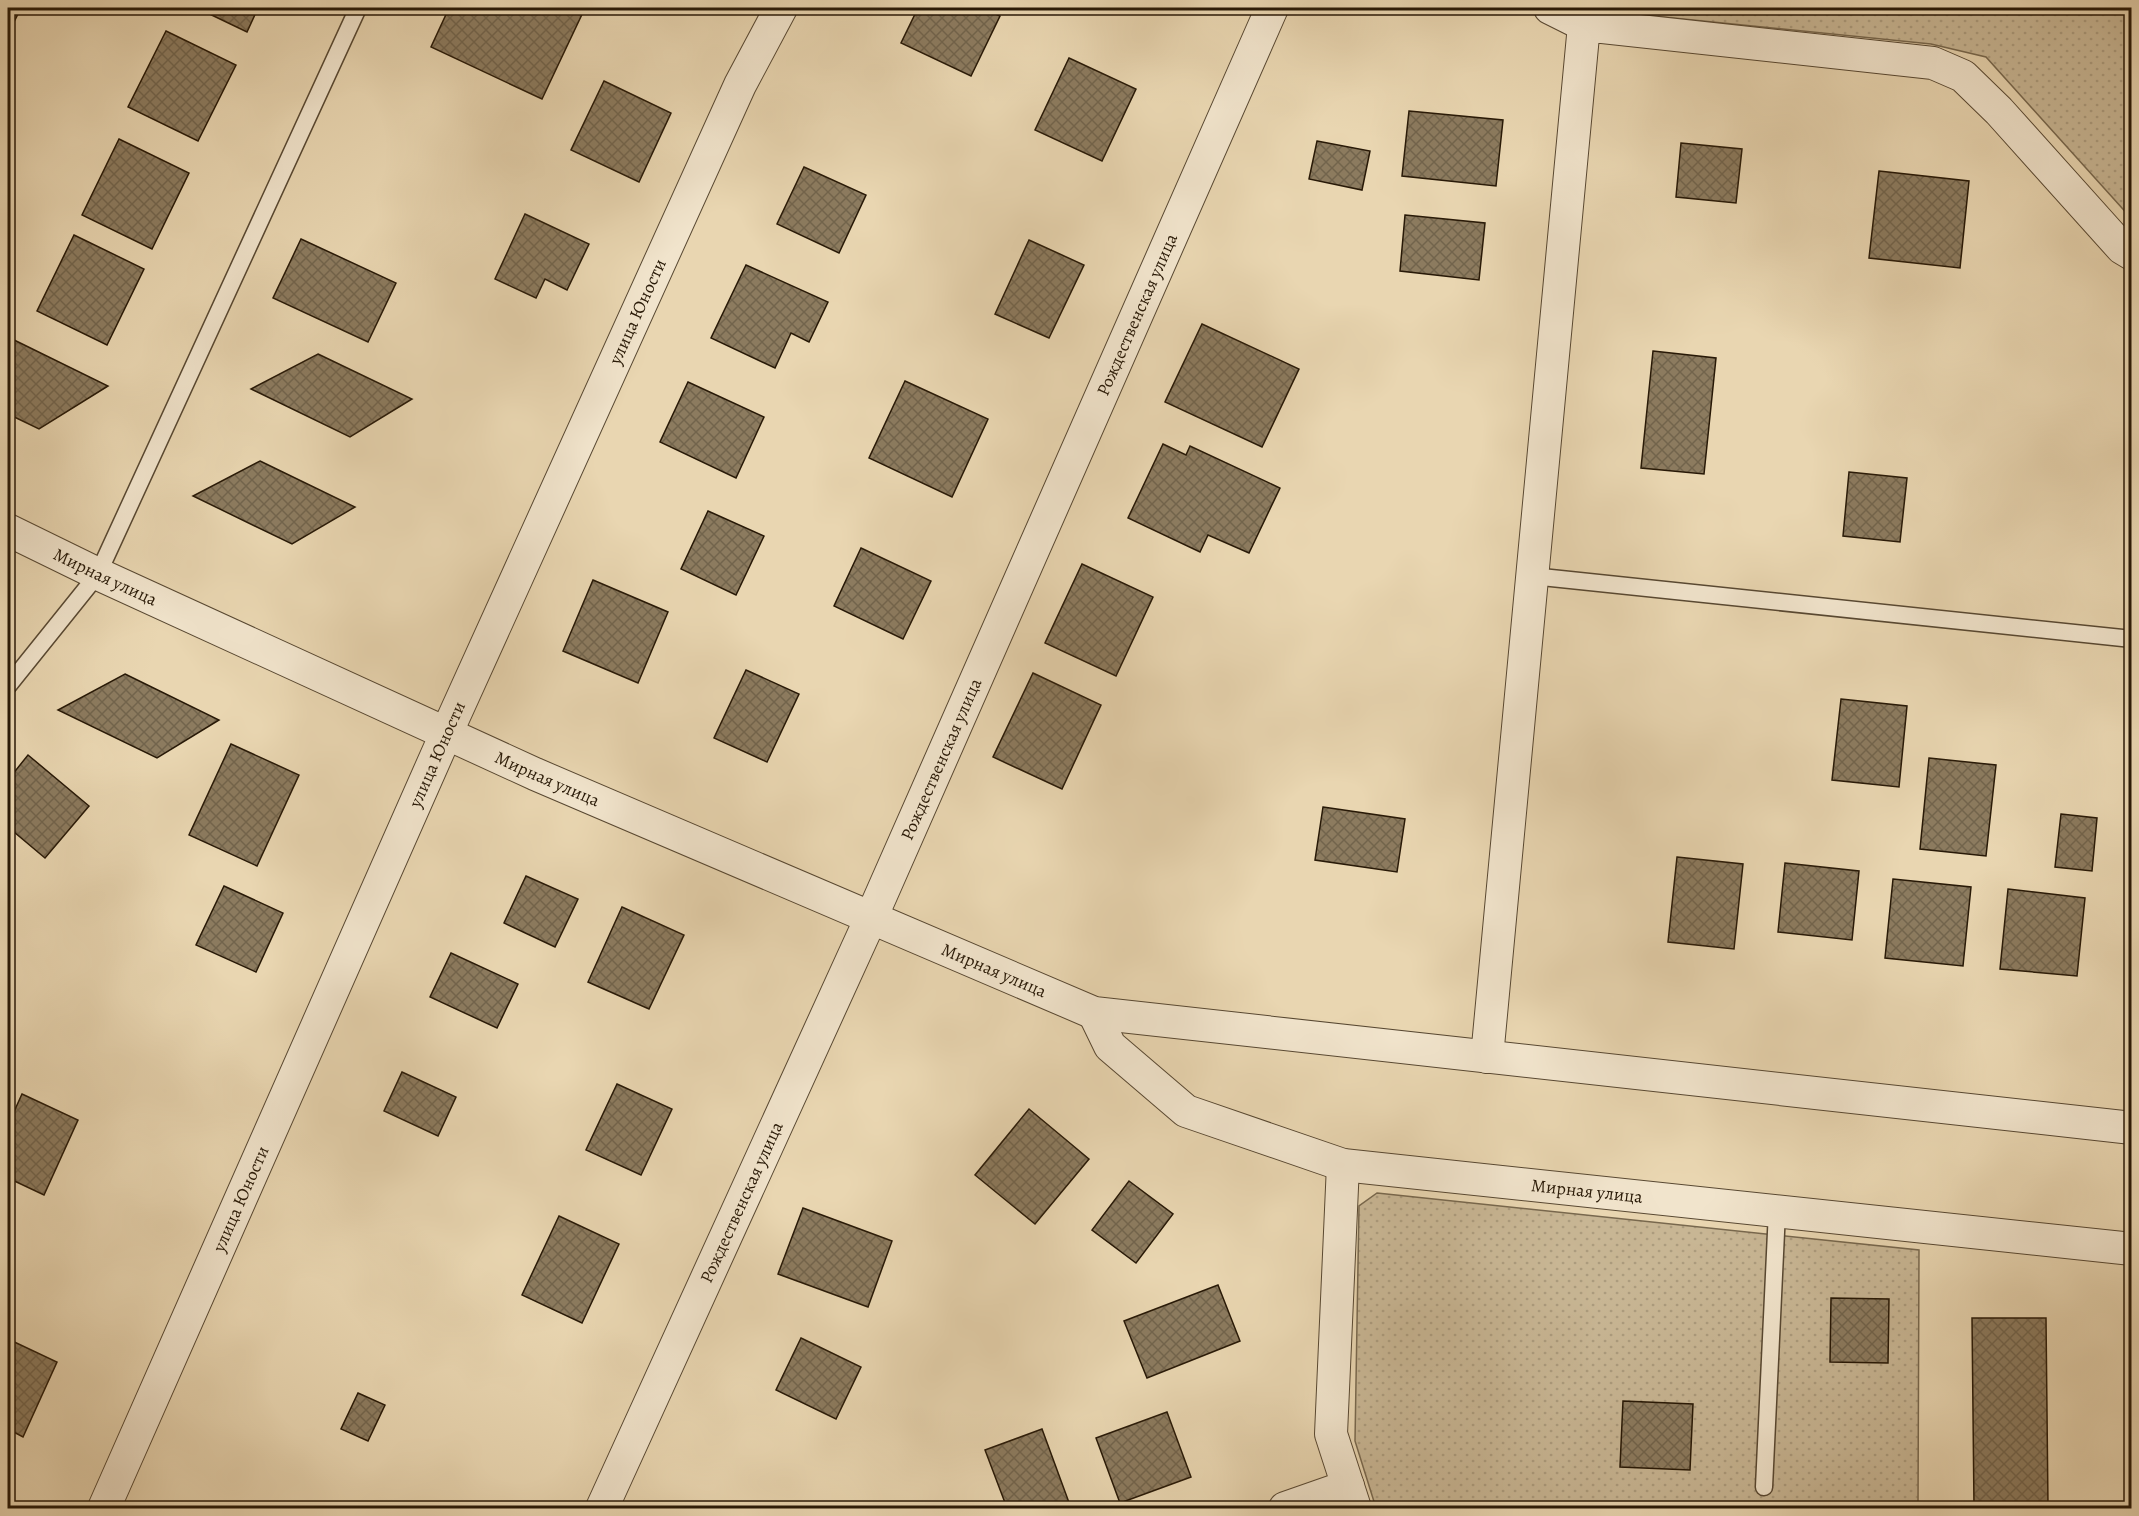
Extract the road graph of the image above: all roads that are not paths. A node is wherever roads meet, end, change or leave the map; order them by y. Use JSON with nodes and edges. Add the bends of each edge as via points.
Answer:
{"nodes":[{"id":1,"x":358,"y":8,"type":"edge"},
{"id":2,"x":781,"y":8,"type":"edge"},
{"id":3,"x":1272,"y":8,"type":"edge"},
{"id":4,"x":1550,"y":8,"type":"edge"},
{"id":5,"x":1584,"y":25,"type":"junction"},
{"id":6,"x":2132,"y":254,"type":"edge"},
{"id":7,"x":8,"y":530,"type":"edge"},
{"id":8,"x":98,"y":574,"type":"junction"},
{"id":9,"x":1532,"y":576,"type":"junction"},
{"id":10,"x":2132,"y":639,"type":"edge"},
{"id":11,"x":8,"y":686,"type":"edge"},
{"id":12,"x":446,"y":734,"type":"junction"},
{"id":13,"x":871,"y":918,"type":"junction"},
{"id":14,"x":1094,"y":1013,"type":"junction"},
{"id":15,"x":1487,"y":1057,"type":"junction"},
{"id":16,"x":2132,"y":1128,"type":"edge"},
{"id":17,"x":1343,"y":1166,"type":"junction"},
{"id":18,"x":1777,"y":1211,"type":"junction"},
{"id":19,"x":2132,"y":1249,"type":"edge"},
{"id":20,"x":1764,"y":1487,"type":"dead end"},
{"id":21,"x":1351,"y":1497,"type":"edge"},
{"id":22,"x":104,"y":1509,"type":"edge"},
{"id":23,"x":602,"y":1509,"type":"edge"},
{"id":24,"x":1285,"y":1509,"type":"edge"}],
"edges":[{"from":1,"to":8,"type":"lane"},
{"from":2,"to":12,"type":"street","name":"улица Юности","via":[[740,85]]},
{"from":3,"to":13,"type":"street","name":"Рождественская улица"},
{"from":4,"to":5,"type":"street"},
{"from":5,"to":6,"type":"street","via":[[1933,63],[1963,76],[2122,249]]},
{"from":5,"to":9,"type":"street"},
{"from":7,"to":8,"type":"street","name":"Мирная улица"},
{"from":8,"to":11,"type":"lane"},
{"from":8,"to":12,"type":"street","name":"Мирная улица"},
{"from":9,"to":10,"type":"lane"},
{"from":9,"to":15,"type":"street"},
{"from":12,"to":13,"type":"street","name":"Мирная улица"},
{"from":12,"to":22,"type":"street","name":"улица Юности"},
{"from":13,"to":14,"type":"street","name":"Мирная улица"},
{"from":13,"to":23,"type":"street","name":"Рождественская улица"},
{"from":14,"to":15,"type":"street","name":"Мирная улица"},
{"from":14,"to":17,"type":"street","name":"Мирная улица","via":[[1110,1046],[1186,1111]]},
{"from":15,"to":16,"type":"street","name":"Мирная улица"},
{"from":17,"to":18,"type":"street","name":"Мирная улица"},
{"from":17,"to":21,"type":"street","via":[[1331,1434]]},
{"from":18,"to":19,"type":"street","name":"Мирная улица"},
{"from":18,"to":20,"type":"lane"},
{"from":21,"to":24,"type":"street"}]}
